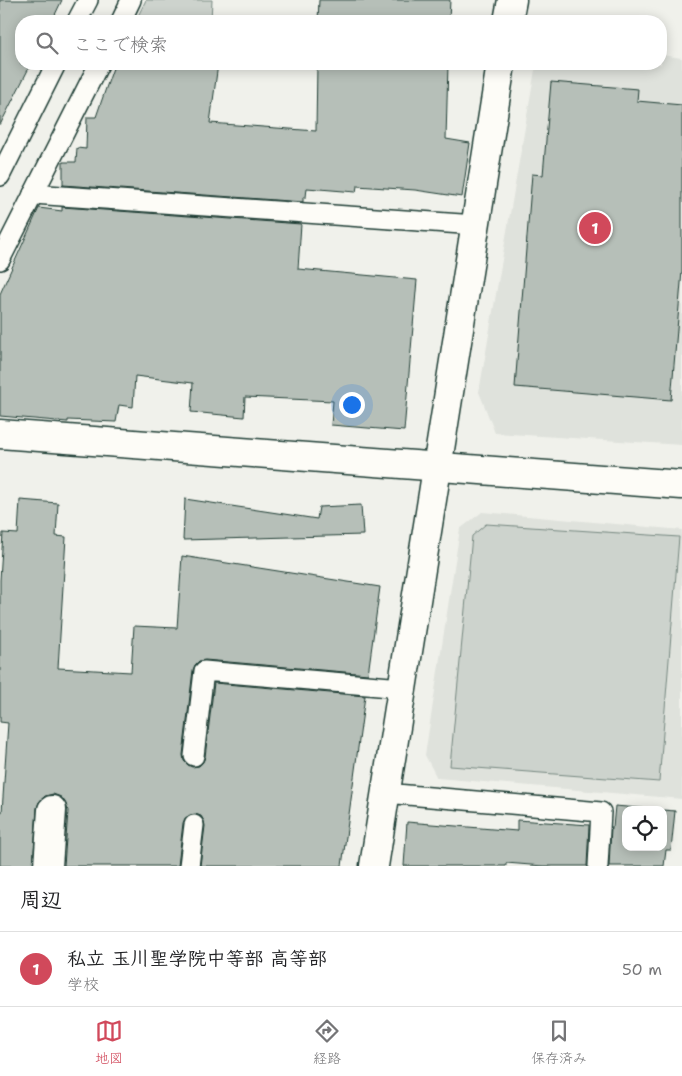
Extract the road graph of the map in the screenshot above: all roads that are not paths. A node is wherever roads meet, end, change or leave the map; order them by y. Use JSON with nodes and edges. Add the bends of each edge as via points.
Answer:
{"nodes":[{"id":1,"x":88,"y":0,"type":"edge"},
{"id":2,"x":131,"y":0,"type":"edge"},
{"id":3,"x":512,"y":0,"type":"edge"},
{"id":4,"x":80,"y":15,"type":"edge"},
{"id":5,"x":124,"y":15,"type":"edge"},
{"id":6,"x":509,"y":15,"type":"edge"},
{"id":7,"x":53,"y":70,"type":"edge"},
{"id":8,"x":96,"y":70,"type":"edge"},
{"id":9,"x":500,"y":70,"type":"edge"},
{"id":10,"x":0,"y":176,"type":"edge"},
{"id":11,"x":33,"y":194,"type":"junction"},
{"id":12,"x":476,"y":225,"type":"junction"},
{"id":13,"x":0,"y":260,"type":"edge"},
{"id":14,"x":0,"y":434,"type":"edge"},
{"id":15,"x":437,"y":467,"type":"junction"},
{"id":16,"x":682,"y":485,"type":"edge"},
{"id":17,"x":402,"y":688,"type":"junction"},
{"id":18,"x":194,"y":756,"type":"dead end"},
{"id":19,"x":385,"y":793,"type":"junction"},
{"id":20,"x":52,"y":810,"type":"dead end"},
{"id":21,"x":194,"y":825,"type":"dead end"},
{"id":22,"x":48,"y":866,"type":"edge"},
{"id":23,"x":189,"y":866,"type":"edge"},
{"id":24,"x":374,"y":866,"type":"edge"},
{"id":25,"x":598,"y":866,"type":"edge"}],
"edges":[{"from":1,"to":4,"type":"lane"},
{"from":2,"to":5,"type":"lane"},
{"from":3,"to":6,"type":"street"},
{"from":7,"to":10,"type":"lane"},
{"from":8,"to":11,"type":"lane"},
{"from":9,"to":12,"type":"street"},
{"from":11,"to":12,"type":"lane"},
{"from":11,"to":13,"type":"lane"},
{"from":12,"to":15,"type":"street"},
{"from":14,"to":15,"type":"street"},
{"from":15,"to":16,"type":"street"},
{"from":15,"to":17,"type":"street"},
{"from":17,"to":18,"type":"lane","via":[[204,671]]},
{"from":17,"to":19,"type":"street"},
{"from":19,"to":24,"type":"street"},
{"from":19,"to":25,"type":"lane","via":[[601,812]]},
{"from":20,"to":22,"type":"street"},
{"from":21,"to":23,"type":"lane"}]}
